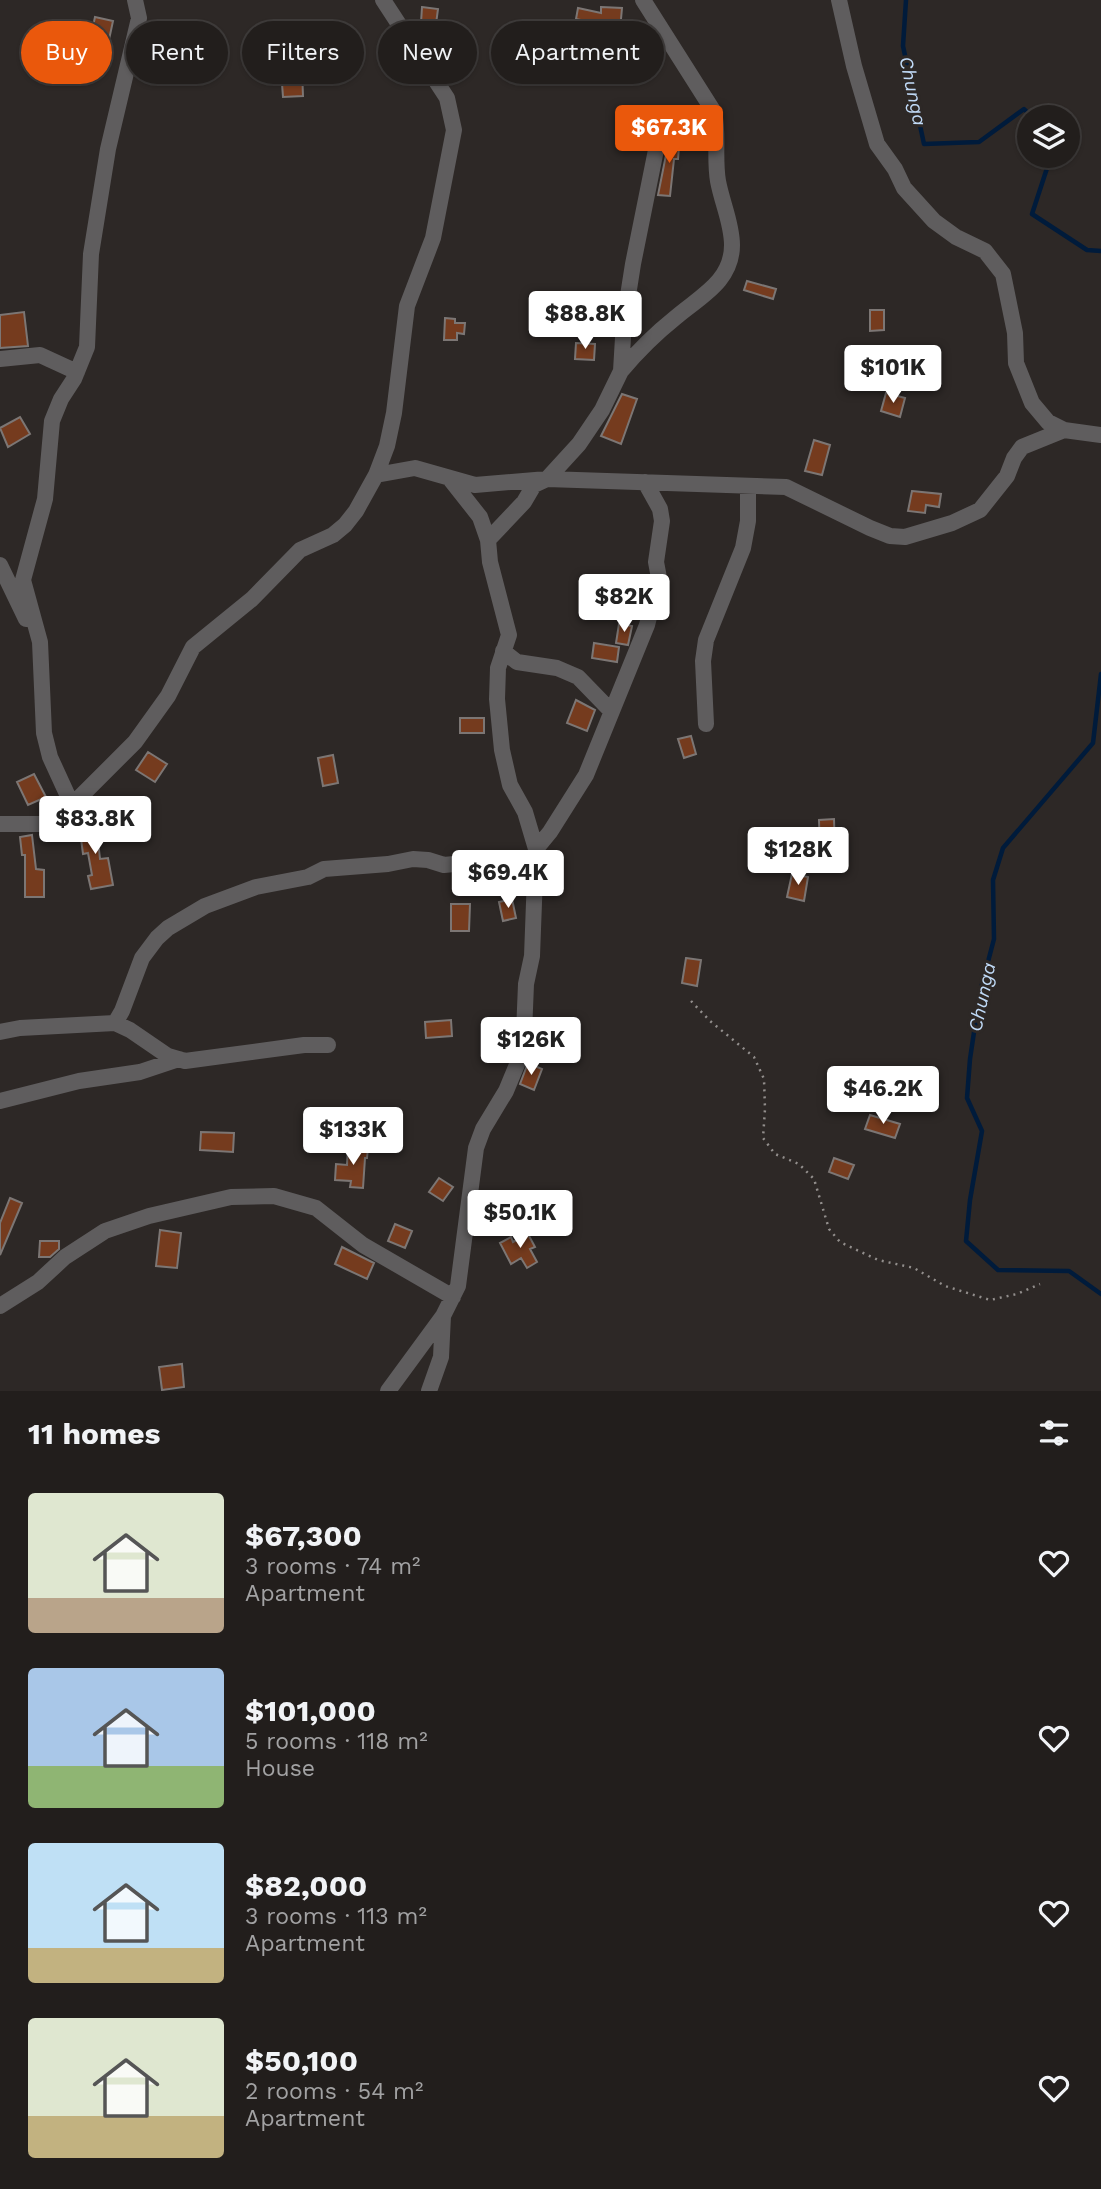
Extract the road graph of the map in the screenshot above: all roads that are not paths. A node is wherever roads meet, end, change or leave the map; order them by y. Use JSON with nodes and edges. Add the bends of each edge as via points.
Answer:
{"nodes":[{"id":1,"x":383,"y":0,"type":"edge"},
{"id":2,"x":643,"y":0,"type":"edge"},
{"id":3,"x":839,"y":0,"type":"edge"},
{"id":4,"x":138,"y":4,"type":"edge"},
{"id":5,"x":660,"y":130,"type":"dead end"},
{"id":6,"x":0,"y":359,"type":"edge"},
{"id":7,"x":621,"y":371,"type":"junction"},
{"id":8,"x":77,"y":372,"type":"junction"},
{"id":9,"x":1065,"y":430,"type":"junction"},
{"id":10,"x":1101,"y":436,"type":"edge"},
{"id":11,"x":376,"y":475,"type":"junction"},
{"id":12,"x":450,"y":479,"type":"junction"},
{"id":13,"x":547,"y":480,"type":"junction"},
{"id":14,"x":645,"y":482,"type":"junction"},
{"id":15,"x":748,"y":487,"type":"junction"},
{"id":16,"x":488,"y":540,"type":"junction"},
{"id":17,"x":0,"y":565,"type":"edge"},
{"id":18,"x":40,"y":642,"type":"junction"},
{"id":19,"x":503,"y":651,"type":"junction"},
{"id":20,"x":611,"y":711,"type":"junction"},
{"id":21,"x":706,"y":724,"type":"dead end"},
{"id":22,"x":72,"y":805,"type":"junction"},
{"id":23,"x":0,"y":824,"type":"edge"},
{"id":24,"x":536,"y":849,"type":"junction"},
{"id":25,"x":535,"y":868,"type":"junction"},
{"id":26,"x":115,"y":1023,"type":"junction"},
{"id":27,"x":0,"y":1032,"type":"edge"},
{"id":28,"x":328,"y":1045,"type":"dead end"},
{"id":29,"x":178,"y":1059,"type":"junction"},
{"id":30,"x":0,"y":1101,"type":"edge"},
{"id":31,"x":453,"y":1297,"type":"junction"},
{"id":32,"x":0,"y":1306,"type":"edge"},
{"id":33,"x":443,"y":1316,"type":"junction"},
{"id":34,"x":388,"y":1391,"type":"edge"},
{"id":35,"x":429,"y":1391,"type":"edge"}],
"edges":[{"from":1,"to":11,"type":"street","via":[[447,98],[454,130],[433,238],[407,306],[394,413]]},
{"from":2,"to":7,"type":"street","via":[[714,112],[718,180],[732,246],[728,269],[717,284],[676,316]]},
{"from":3,"to":9,"type":"street","via":[[877,144],[925,212],[956,237],[985,251],[1003,274],[1016,363],[1032,403],[1048,422]]},
{"from":4,"to":8,"type":"street","via":[[139,18],[100,197],[91,254],[87,347]]},
{"from":5,"to":7,"type":"street","via":[[633,264]]},
{"from":6,"to":8,"type":"street","via":[[40,355]]},
{"from":7,"to":13,"type":"street","via":[[589,431]]},
{"from":8,"to":18,"type":"street","via":[[52,421],[45,499],[23,580]]},
{"from":9,"to":10,"type":"street"},
{"from":9,"to":15,"type":"street","via":[[1022,447],[1007,477],[980,510],[905,537],[890,536],[786,487]]},
{"from":11,"to":12,"type":"street","via":[[415,468]]},
{"from":11,"to":22,"type":"street","via":[[345,524],[300,550],[193,647],[169,696],[135,742]]},
{"from":12,"to":13,"type":"street","via":[[475,485]]},
{"from":12,"to":16,"type":"street","via":[[480,517]]},
{"from":13,"to":14,"type":"street"},
{"from":13,"to":16,"type":"street","via":[[534,485]]},
{"from":14,"to":15,"type":"street"},
{"from":14,"to":20,"type":"street","via":[[662,521],[656,562],[659,578],[647,625]]},
{"from":15,"to":21,"type":"street","via":[[743,548],[706,640]]},
{"from":16,"to":19,"type":"street","via":[[509,635]]},
{"from":17,"to":18,"type":"street"},
{"from":18,"to":22,"type":"street","via":[[44,733]]},
{"from":19,"to":20,"type":"street","via":[[517,662],[557,667],[578,677]]},
{"from":19,"to":24,"type":"street","via":[[497,699],[502,750],[510,785],[525,812]]},
{"from":20,"to":24,"type":"street","via":[[586,775]]},
{"from":22,"to":23,"type":"street","via":[[48,824]]},
{"from":24,"to":25,"type":"street"},
{"from":25,"to":26,"type":"street","via":[[494,860],[444,865],[413,859],[324,869],[205,906],[162,933],[142,958]]},
{"from":25,"to":31,"type":"street","via":[[524,1033],[506,1091],[482,1129]]},
{"from":26,"to":27,"type":"street"},
{"from":26,"to":29,"type":"street"},
{"from":28,"to":29,"type":"street"},
{"from":29,"to":30,"type":"street","via":[[140,1072],[79,1081]]},
{"from":31,"to":32,"type":"street","via":[[363,1245],[316,1208],[274,1196],[231,1197],[105,1231]]},
{"from":31,"to":33,"type":"street"},
{"from":33,"to":34,"type":"street"},
{"from":33,"to":35,"type":"street","via":[[440,1357]]}]}
